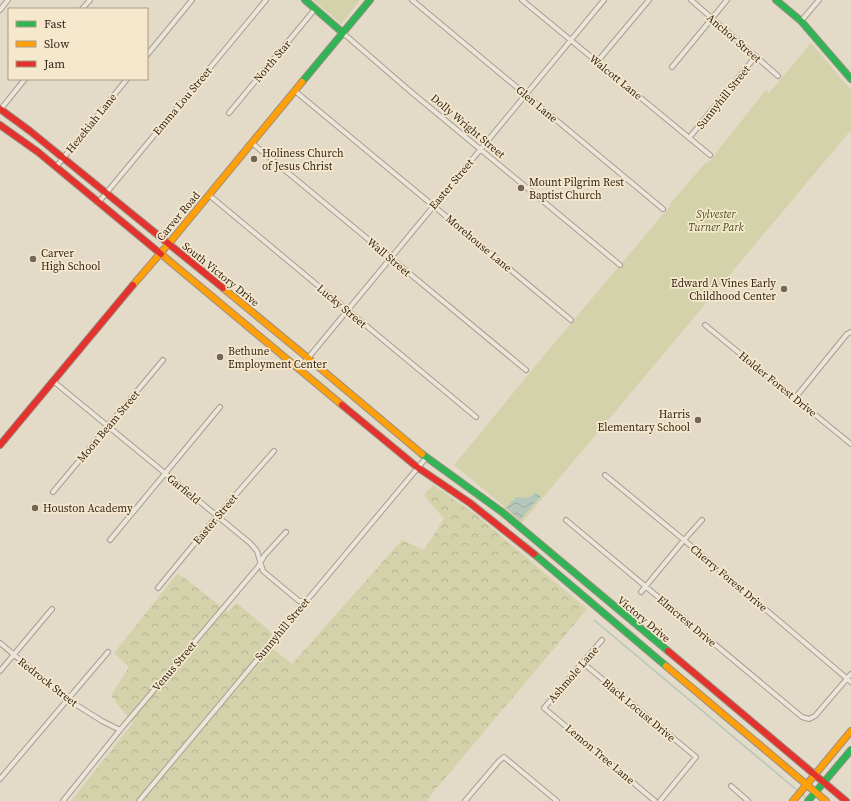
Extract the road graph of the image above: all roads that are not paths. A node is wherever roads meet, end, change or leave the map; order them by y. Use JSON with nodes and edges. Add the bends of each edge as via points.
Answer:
{"nodes":[{"id":1,"x":8,"y":0,"type":"edge"},
{"id":2,"x":90,"y":0,"type":"edge"},
{"id":3,"x":192,"y":0,"type":"edge"},
{"id":4,"x":266,"y":0,"type":"edge"},
{"id":5,"x":305,"y":0,"type":"edge"},
{"id":6,"x":370,"y":0,"type":"edge"},
{"id":7,"x":412,"y":0,"type":"edge"},
{"id":8,"x":522,"y":0,"type":"edge"},
{"id":9,"x":604,"y":0,"type":"edge"},
{"id":10,"x":648,"y":0,"type":"edge"},
{"id":11,"x":691,"y":0,"type":"edge"},
{"id":12,"x":727,"y":0,"type":"edge"},
{"id":13,"x":776,"y":0,"type":"edge"},
{"id":14,"x":820,"y":0,"type":"edge"},
{"id":15,"x":83,"y":8,"type":"edge"},
{"id":16,"x":315,"y":9,"type":"junction"},
{"id":17,"x":0,"y":10,"type":"edge"},
{"id":18,"x":712,"y":18,"type":"junction"},
{"id":19,"x":801,"y":21,"type":"junction"},
{"id":20,"x":343,"y":33,"type":"junction"},
{"id":21,"x":571,"y":40,"type":"junction"},
{"id":22,"x":148,"y":54,"type":"edge"},
{"id":23,"x":756,"y":56,"type":"junction"},
{"id":24,"x":597,"y":62,"type":"junction"},
{"id":25,"x":672,"y":67,"type":"dead end"},
{"id":26,"x":778,"y":76,"type":"dead end"},
{"id":27,"x":851,"y":79,"type":"edge"},
{"id":28,"x":24,"y":80,"type":"edge"},
{"id":29,"x":126,"y":80,"type":"edge"},
{"id":30,"x":295,"y":90,"type":"junction"},
{"id":31,"x":525,"y":94,"type":"junction"},
{"id":32,"x":0,"y":110,"type":"edge"},
{"id":33,"x":228,"y":113,"type":"dead end"},
{"id":34,"x":0,"y":125,"type":"edge"},
{"id":35,"x":689,"y":138,"type":"junction"},
{"id":36,"x":252,"y":143,"type":"junction"},
{"id":37,"x":480,"y":149,"type":"junction"},
{"id":38,"x":710,"y":155,"type":"dead end"},
{"id":39,"x":63,"y":157,"type":"junction"},
{"id":40,"x":56,"y":167,"type":"junction"},
{"id":41,"x":106,"y":193,"type":"junction"},
{"id":42,"x":208,"y":195,"type":"junction"},
{"id":43,"x":98,"y":203,"type":"junction"},
{"id":44,"x":434,"y":206,"type":"junction"},
{"id":45,"x":663,"y":209,"type":"dead end"},
{"id":46,"x":168,"y":244,"type":"junction"},
{"id":47,"x":159,"y":253,"type":"junction"},
{"id":48,"x":391,"y":258,"type":"junction"},
{"id":49,"x":620,"y":265,"type":"dead end"},
{"id":50,"x":240,"y":302,"type":"junction"},
{"id":51,"x":347,"y":310,"type":"junction"},
{"id":52,"x":231,"y":313,"type":"junction"},
{"id":53,"x":571,"y":320,"type":"dead end"},
{"id":54,"x":704,"y":325,"type":"dead end"},
{"id":55,"x":851,"y":332,"type":"edge"},
{"id":56,"x":308,"y":358,"type":"junction"},
{"id":57,"x":163,"y":360,"type":"dead end"},
{"id":58,"x":299,"y":369,"type":"junction"},
{"id":59,"x":526,"y":370,"type":"dead end"},
{"id":60,"x":53,"y":381,"type":"junction"},
{"id":61,"x":795,"y":398,"type":"junction"},
{"id":62,"x":220,"y":407,"type":"dead end"},
{"id":63,"x":476,"y":417,"type":"dead end"},
{"id":64,"x":108,"y":425,"type":"junction"},
{"id":65,"x":851,"y":444,"type":"edge"},
{"id":66,"x":0,"y":445,"type":"edge"},
{"id":67,"x":274,"y":450,"type":"dead end"},
{"id":68,"x":426,"y":458,"type":"junction"},
{"id":69,"x":417,"y":468,"type":"junction"},
{"id":70,"x":166,"y":474,"type":"junction"},
{"id":71,"x":605,"y":475,"type":"dead end"},
{"id":72,"x":53,"y":492,"type":"dead end"},
{"id":73,"x":217,"y":516,"type":"junction"},
{"id":74,"x":566,"y":520,"type":"dead end"},
{"id":75,"x":702,"y":520,"type":"dead end"},
{"id":76,"x":286,"y":532,"type":"dead end"},
{"id":77,"x":525,"y":532,"type":"junction"},
{"id":78,"x":110,"y":540,"type":"dead end"},
{"id":79,"x":684,"y":540,"type":"junction"},
{"id":80,"x":518,"y":541,"type":"junction"},
{"id":81,"x":261,"y":562,"type":"junction"},
{"id":82,"x":646,"y":585,"type":"junction"},
{"id":83,"x":158,"y":588,"type":"dead end"},
{"id":84,"x":641,"y":592,"type":"dead end"},
{"id":85,"x":306,"y":601,"type":"junction"},
{"id":86,"x":52,"y":609,"type":"dead end"},
{"id":87,"x":622,"y":613,"type":"junction"},
{"id":88,"x":615,"y":622,"type":"junction"},
{"id":89,"x":602,"y":640,"type":"dead end"},
{"id":90,"x":0,"y":643,"type":"edge"},
{"id":91,"x":108,"y":652,"type":"dead end"},
{"id":92,"x":14,"y":655,"type":"junction"},
{"id":93,"x":583,"y":663,"type":"junction"},
{"id":94,"x":0,"y":671,"type":"edge"},
{"id":95,"x":851,"y":674,"type":"edge"},
{"id":96,"x":849,"y":680,"type":"edge"},
{"id":97,"x":719,"y":695,"type":"junction"},
{"id":98,"x":67,"y":699,"type":"junction"},
{"id":99,"x":712,"y":704,"type":"junction"},
{"id":100,"x":544,"y":708,"type":"joint"},
{"id":101,"x":120,"y":730,"type":"junction"},
{"id":102,"x":851,"y":731,"type":"edge"},
{"id":103,"x":851,"y":750,"type":"edge"},
{"id":104,"x":814,"y":775,"type":"junction"},
{"id":105,"x":0,"y":779,"type":"edge"},
{"id":106,"x":824,"y":783,"type":"junction"},
{"id":107,"x":731,"y":786,"type":"dead end"},
{"id":108,"x":805,"y":787,"type":"junction"},
{"id":109,"x":812,"y":796,"type":"edge"},
{"id":110,"x":63,"y":801,"type":"edge"},
{"id":111,"x":139,"y":801,"type":"edge"},
{"id":112,"x":465,"y":801,"type":"edge"},
{"id":113,"x":557,"y":801,"type":"edge"},
{"id":114,"x":655,"y":801,"type":"edge"},
{"id":115,"x":660,"y":801,"type":"edge"},
{"id":116,"x":748,"y":801,"type":"edge"},
{"id":117,"x":793,"y":801,"type":"edge"},
{"id":118,"x":826,"y":801,"type":"edge"},
{"id":119,"x":846,"y":801,"type":"edge"}],
"edges":[{"from":1,"to":17,"type":"street"},
{"from":2,"to":15,"type":"street"},
{"from":3,"to":22,"type":"street"},
{"from":4,"to":41,"type":"street","name":"Emma Lou Street"},
{"from":5,"to":16,"type":"main road","name":"Dolly Wright Street"},
{"from":6,"to":20,"type":"main road","name":"Carver Road"},
{"from":7,"to":31,"type":"street","name":"Glen Lane"},
{"from":8,"to":21,"type":"street","name":"Walcott Lane"},
{"from":9,"to":21,"type":"street","name":"Easter Street"},
{"from":10,"to":24,"type":"street"},
{"from":11,"to":18,"type":"street","name":"Anchor Street"},
{"from":12,"to":18,"type":"street"},
{"from":13,"to":19,"type":"main road"},
{"from":14,"to":19,"type":"street"},
{"from":16,"to":20,"type":"main road","name":"Dolly Wright Street"},
{"from":16,"to":33,"type":"street","name":"North Star"},
{"from":18,"to":23,"type":"street","name":"Anchor Street"},
{"from":18,"to":25,"type":"street"},
{"from":19,"to":27,"type":"main road"},
{"from":20,"to":30,"type":"main road","name":"Carver Road"},
{"from":20,"to":37,"type":"street","name":"Dolly Wright Street"},
{"from":21,"to":24,"type":"street","name":"Walcott Lane"},
{"from":21,"to":31,"type":"street","name":"Easter Street"},
{"from":23,"to":26,"type":"street","name":"Anchor Street"},
{"from":23,"to":35,"type":"street","name":"Sunnyhill Street"},
{"from":24,"to":35,"type":"street","name":"Walcott Lane"},
{"from":28,"to":32,"type":"street"},
{"from":29,"to":39,"type":"street","name":"Hezekiah Lane"},
{"from":30,"to":36,"type":"main road","name":"Carver Road"},
{"from":30,"to":44,"type":"street","name":"Morehouse Lane"},
{"from":31,"to":37,"type":"street","name":"Easter Street"},
{"from":31,"to":45,"type":"street","name":"Glen Lane"},
{"from":32,"to":39,"type":"main road","name":"South Victory Drive"},
{"from":34,"to":40,"type":"main road","name":"South Victory Drive"},
{"from":35,"to":38,"type":"street","name":"Walcott Lane"},
{"from":36,"to":42,"type":"main road","name":"Carver Road"},
{"from":36,"to":48,"type":"street","name":"Wall Street"},
{"from":37,"to":44,"type":"street","name":"Easter Street"},
{"from":37,"to":49,"type":"street","name":"Dolly Wright Street"},
{"from":39,"to":40,"type":"street","name":"Hezekiah Lane"},
{"from":39,"to":41,"type":"main road","name":"South Victory Drive"},
{"from":40,"to":43,"type":"main road","name":"South Victory Drive"},
{"from":41,"to":43,"type":"street","name":"Emma Lou Street"},
{"from":41,"to":46,"type":"main road","name":"South Victory Drive"},
{"from":42,"to":46,"type":"main road","name":"Carver Road"},
{"from":42,"to":51,"type":"street","name":"Lucky Street"},
{"from":43,"to":47,"type":"main road","name":"South Victory Drive"},
{"from":44,"to":48,"type":"street","name":"Easter Street"},
{"from":44,"to":53,"type":"street","name":"Morehouse Lane"},
{"from":46,"to":47,"type":"main road","name":"Carver Road"},
{"from":46,"to":50,"type":"main road","name":"South Victory Drive"},
{"from":47,"to":52,"type":"main road","name":"South Victory Drive"},
{"from":47,"to":60,"type":"main road","name":"Carver Road"},
{"from":48,"to":51,"type":"street","name":"Easter Street"},
{"from":48,"to":59,"type":"street","name":"Wall Street"},
{"from":50,"to":52,"type":"main road"},
{"from":50,"to":56,"type":"main road","name":"South Victory Drive"},
{"from":51,"to":56,"type":"street","name":"Easter Street"},
{"from":51,"to":63,"type":"street","name":"Lucky Street"},
{"from":52,"to":58,"type":"main road","name":"South Victory Drive"},
{"from":54,"to":61,"type":"street","name":"Holder Forest Drive"},
{"from":55,"to":61,"type":"street"},
{"from":56,"to":58,"type":"street","name":"Easter Street"},
{"from":56,"to":68,"type":"main road","name":"South Victory Drive"},
{"from":57,"to":64,"type":"street","name":"Moon Beam Street"},
{"from":58,"to":69,"type":"main road","name":"South Victory Drive"},
{"from":60,"to":64,"type":"street","name":"Garfield"},
{"from":60,"to":66,"type":"main road","name":"Carver Road"},
{"from":61,"to":65,"type":"street","name":"Holder Forest Drive"},
{"from":62,"to":70,"type":"street"},
{"from":64,"to":70,"type":"street","name":"Garfield"},
{"from":64,"to":72,"type":"street","name":"Moon Beam Street"},
{"from":67,"to":73,"type":"street","name":"Easter Street"},
{"from":68,"to":69,"type":"street","name":"Sunnyhill Street"},
{"from":68,"to":77,"type":"main road","name":"Victory Drive","via":[[479,495]]},
{"from":69,"to":80,"type":"main road","name":"Victory Drive","via":[[470,503]]},
{"from":69,"to":85,"type":"street","name":"Sunnyhill Street"},
{"from":70,"to":73,"type":"street","name":"Garfield"},
{"from":70,"to":78,"type":"street"},
{"from":71,"to":79,"type":"street","name":"Cherry Forest Drive"},
{"from":73,"to":81,"type":"street","name":"Garfield","via":[[258,551]]},
{"from":73,"to":83,"type":"street","name":"Easter Street"},
{"from":74,"to":82,"type":"street","name":"Elmcrest Drive"},
{"from":75,"to":79,"type":"street"},
{"from":76,"to":81,"type":"street","name":"Venus Street"},
{"from":77,"to":80,"type":"main road"},
{"from":77,"to":87,"type":"main road","name":"Victory Drive"},
{"from":79,"to":82,"type":"street"},
{"from":79,"to":96,"type":"street","name":"Cherry Forest Drive"},
{"from":80,"to":88,"type":"main road","name":"Victory Drive"},
{"from":81,"to":85,"type":"street","name":"Garfield","via":[[263,571],[299,601]]},
{"from":81,"to":101,"type":"street","name":"Venus Street"},
{"from":82,"to":84,"type":"street"},
{"from":82,"to":96,"type":"street","name":"Elmcrest Drive","via":[[802,717],[809,719],[815,716]]},
{"from":85,"to":111,"type":"street","name":"Sunnyhill Street"},
{"from":86,"to":92,"type":"street"},
{"from":87,"to":88,"type":"main road"},
{"from":87,"to":97,"type":"main road","name":"Victory Drive"},
{"from":88,"to":99,"type":"main road","name":"Victory Drive"},
{"from":89,"to":93,"type":"street","name":"Ashmole Lane"},
{"from":90,"to":92,"type":"street","name":"Redrock Street"},
{"from":91,"to":98,"type":"street"},
{"from":92,"to":94,"type":"street"},
{"from":92,"to":98,"type":"street","name":"Redrock Street"},
{"from":93,"to":100,"type":"street","name":"Ashmole Lane"},
{"from":93,"to":115,"type":"street","name":"Black Locust Drive","via":[[696,757]]},
{"from":95,"to":96,"type":"street"},
{"from":97,"to":99,"type":"main road"},
{"from":97,"to":104,"type":"main road","name":"Victory Drive"},
{"from":98,"to":101,"type":"street","name":"Redrock Street"},
{"from":98,"to":105,"type":"street"},
{"from":99,"to":108,"type":"main road","name":"Victory Drive"},
{"from":100,"to":114,"type":"street","name":"Lemon Tree Lane"},
{"from":101,"to":110,"type":"street","name":"Venus Street"},
{"from":102,"to":104,"type":"main road"},
{"from":103,"to":106,"type":"main road"},
{"from":104,"to":106,"type":"main road","name":"Victory Drive"},
{"from":104,"to":108,"type":"main road"},
{"from":106,"to":109,"type":"main road"},
{"from":106,"to":119,"type":"main road","name":"Victory Drive"},
{"from":107,"to":116,"type":"street"},
{"from":108,"to":109,"type":"main road","name":"Victory Drive"},
{"from":108,"to":117,"type":"main road"},
{"from":109,"to":118,"type":"main road","name":"Victory Drive"},
{"from":112,"to":113,"type":"street","via":[[504,757]]}]}
